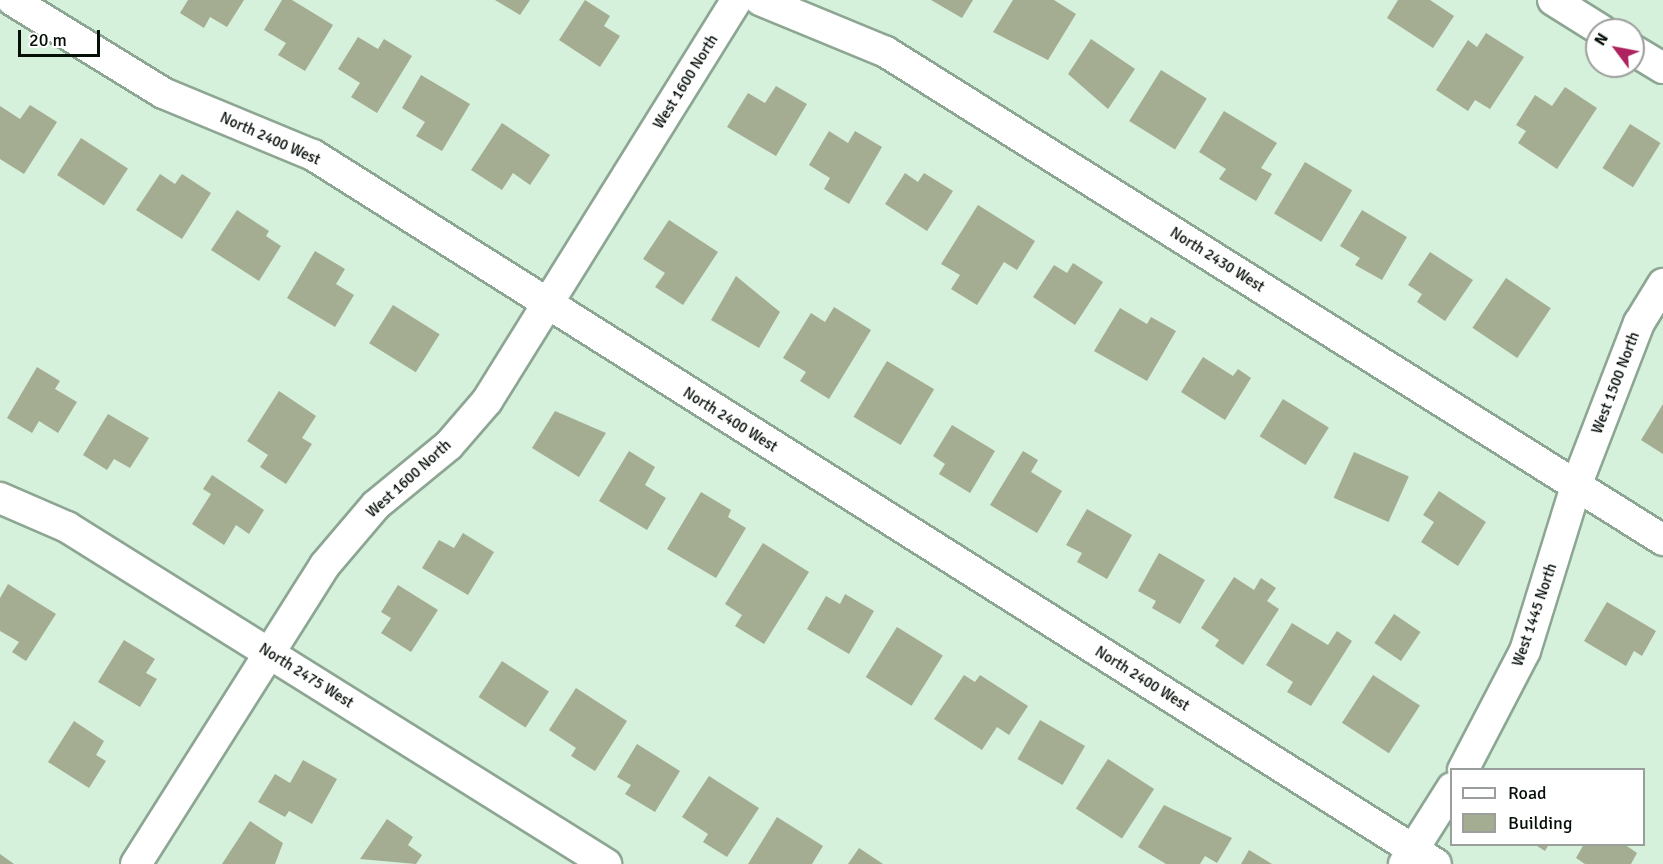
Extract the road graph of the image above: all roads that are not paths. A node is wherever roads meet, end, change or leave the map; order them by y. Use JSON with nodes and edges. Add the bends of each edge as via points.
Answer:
{"nodes":[{"id":1,"x":12,"y":0,"type":"edge"},
{"id":2,"x":737,"y":0,"type":"edge"},
{"id":3,"x":760,"y":0,"type":"edge"},
{"id":4,"x":1553,"y":0,"type":"edge"},
{"id":5,"x":1585,"y":20,"type":"edge"},
{"id":6,"x":1645,"y":58,"type":"edge"},
{"id":7,"x":1663,"y":69,"type":"edge"},
{"id":8,"x":1663,"y":284,"type":"edge"},
{"id":9,"x":547,"y":305,"type":"junction"},
{"id":10,"x":1576,"y":486,"type":"junction"},
{"id":11,"x":0,"y":498,"type":"edge"},
{"id":12,"x":1663,"y":540,"type":"edge"},
{"id":13,"x":270,"y":654,"type":"junction"},
{"id":14,"x":1464,"y":768,"type":"edge"},
{"id":15,"x":1450,"y":792,"type":"edge"},
{"id":16,"x":1418,"y":859,"type":"edge"},
{"id":17,"x":136,"y":864,"type":"edge"},
{"id":18,"x":606,"y":864,"type":"edge"}],
"edges":[{"from":1,"to":9,"type":"street","name":"North 2400 West","via":[[163,93],[314,155]]},
{"from":2,"to":9,"type":"street","name":"West 1600 North"},
{"from":3,"to":10,"type":"street","name":"North 2430 West","via":[[886,52]]},
{"from":4,"to":5,"type":"street"},
{"from":6,"to":7,"type":"street"},
{"from":8,"to":10,"type":"street","name":"West 1500 North","via":[[1639,324]]},
{"from":9,"to":13,"type":"street","name":"West 1600 North","via":[[487,401],[449,445],[376,505],[325,565]]},
{"from":9,"to":16,"type":"street","name":"North 2400 West"},
{"from":10,"to":12,"type":"street","name":"North 2430 West"},
{"from":10,"to":14,"type":"street","name":"West 1445 North","via":[[1525,651],[1495,717]]},
{"from":11,"to":13,"type":"street","name":"North 2475 West","via":[[67,527]]},
{"from":13,"to":17,"type":"street","name":"West 1600 North"},
{"from":13,"to":18,"type":"street","name":"North 2475 West"},
{"from":15,"to":16,"type":"street"}]}
